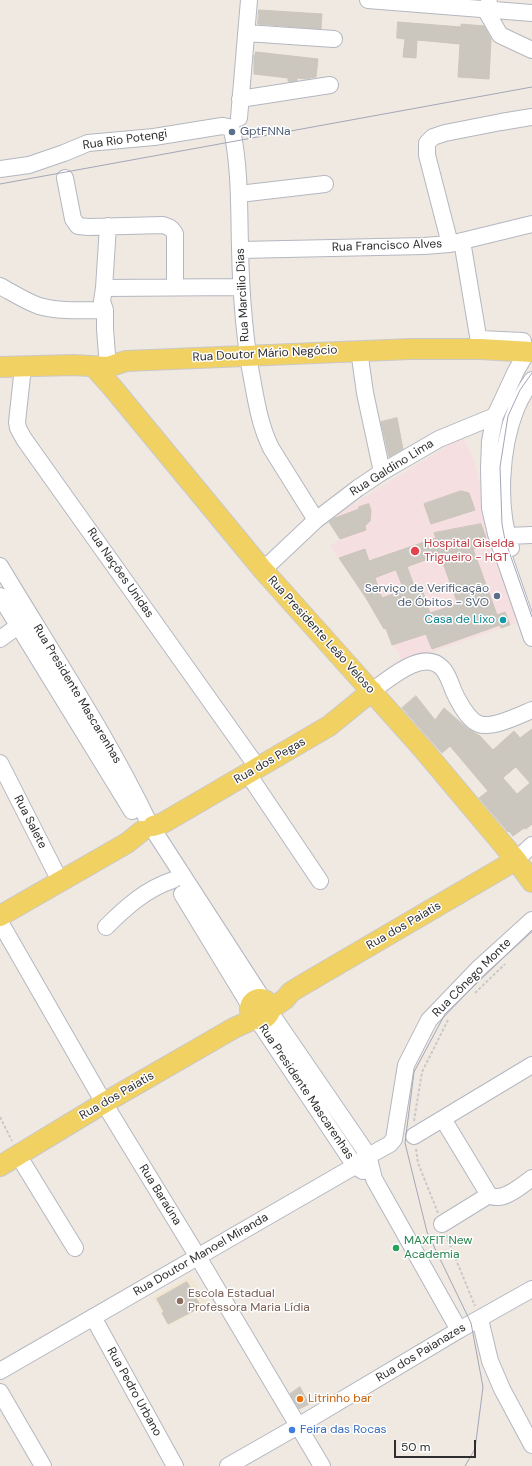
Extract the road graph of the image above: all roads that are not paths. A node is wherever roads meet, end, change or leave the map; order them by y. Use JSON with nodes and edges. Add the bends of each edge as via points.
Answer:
{"nodes":[{"id":1,"x":250,"y":0,"type":"edge"},
{"id":2,"x":370,"y":0,"type":"edge"},
{"id":3,"x":488,"y":5,"type":"edge"},
{"id":4,"x":532,"y":13,"type":"edge"},
{"id":5,"x":246,"y":33,"type":"junction"},
{"id":6,"x":334,"y":39,"type":"dead end"},
{"id":7,"x":532,"y":50,"type":"edge"},
{"id":8,"x":330,"y":85,"type":"dead end"},
{"id":9,"x":240,"y":99,"type":"junction"},
{"id":10,"x":532,"y":117,"type":"edge"},
{"id":11,"x":234,"y":123,"type":"junction"},
{"id":12,"x":0,"y":169,"type":"edge"},
{"id":13,"x":65,"y":178,"type":"dead end"},
{"id":14,"x":325,"y":184,"type":"dead end"},
{"id":15,"x":239,"y":194,"type":"junction"},
{"id":16,"x":532,"y":224,"type":"edge"},
{"id":17,"x":108,"y":226,"type":"junction"},
{"id":18,"x":456,"y":242,"type":"junction"},
{"id":19,"x":240,"y":250,"type":"junction"},
{"id":20,"x":0,"y":286,"type":"edge"},
{"id":21,"x":175,"y":287,"type":"junction"},
{"id":22,"x":241,"y":287,"type":"junction"},
{"id":23,"x":104,"y":288,"type":"junction"},
{"id":24,"x":105,"y":310,"type":"junction"},
{"id":25,"x":527,"y":348,"type":"edge"},
{"id":26,"x":359,"y":350,"type":"junction"},
{"id":27,"x":247,"y":356,"type":"junction"},
{"id":28,"x":99,"y":366,"type":"junction"},
{"id":29,"x":0,"y":367,"type":"edge"},
{"id":30,"x":23,"y":367,"type":"junction"},
{"id":31,"x":532,"y":380,"type":"edge"},
{"id":32,"x":112,"y":387,"type":"junction"},
{"id":33,"x":495,"y":416,"type":"junction"},
{"id":34,"x":382,"y":472,"type":"junction"},
{"id":35,"x":316,"y":520,"type":"junction"},
{"id":36,"x":532,"y":535,"type":"edge"},
{"id":37,"x":507,"y":536,"type":"junction"},
{"id":38,"x":0,"y":566,"type":"edge"},
{"id":39,"x":262,"y":570,"type":"junction"},
{"id":40,"x":0,"y":596,"type":"edge"},
{"id":41,"x":532,"y":607,"type":"edge"},
{"id":42,"x":18,"y":626,"type":"junction"},
{"id":43,"x":532,"y":638,"type":"edge"},
{"id":44,"x":0,"y":639,"type":"edge"},
{"id":45,"x":372,"y":691,"type":"junction"},
{"id":46,"x":532,"y":710,"type":"edge"},
{"id":47,"x":0,"y":763,"type":"edge"},
{"id":48,"x":253,"y":771,"type":"junction"},
{"id":49,"x":148,"y":832,"type":"junction"},
{"id":50,"x":532,"y":844,"type":"edge"},
{"id":51,"x":524,"y":858,"type":"edge"},
{"id":52,"x":173,"y":880,"type":"junction"},
{"id":53,"x":60,"y":881,"type":"junction"},
{"id":54,"x":320,"y":881,"type":"dead end"},
{"id":55,"x":532,"y":882,"type":"edge"},
{"id":56,"x":0,"y":916,"type":"edge"},
{"id":57,"x":532,"y":920,"type":"edge"},
{"id":58,"x":0,"y":922,"type":"edge"},
{"id":59,"x":106,"y":927,"type":"dead end"},
{"id":60,"x":260,"y":1009,"type":"junction"},
{"id":61,"x":532,"y":1066,"type":"edge"},
{"id":62,"x":104,"y":1104,"type":"junction"},
{"id":63,"x":443,"y":1118,"type":"junction"},
{"id":64,"x":395,"y":1134,"type":"joint"},
{"id":65,"x":414,"y":1136,"type":"dead end"},
{"id":66,"x":18,"y":1155,"type":"junction"},
{"id":67,"x":368,"y":1155,"type":"junction"},
{"id":68,"x":0,"y":1166,"type":"edge"},
{"id":69,"x":356,"y":1166,"type":"junction"},
{"id":70,"x":532,"y":1178,"type":"edge"},
{"id":71,"x":374,"y":1179,"type":"junction"},
{"id":72,"x":489,"y":1195,"type":"junction"},
{"id":73,"x":442,"y":1224,"type":"dead end"},
{"id":74,"x":75,"y":1248,"type":"dead end"},
{"id":75,"x":198,"y":1257,"type":"junction"},
{"id":76,"x":532,"y":1289,"type":"edge"},
{"id":77,"x":93,"y":1317,"type":"junction"},
{"id":78,"x":480,"y":1319,"type":"junction"},
{"id":79,"x":459,"y":1330,"type":"junction"},
{"id":80,"x":0,"y":1370,"type":"edge"},
{"id":81,"x":0,"y":1392,"type":"edge"},
{"id":82,"x":298,"y":1426,"type":"junction"},
{"id":83,"x":531,"y":1439,"type":"edge"},
{"id":84,"x":43,"y":1466,"type":"edge"},
{"id":85,"x":175,"y":1466,"type":"edge"},
{"id":86,"x":228,"y":1466,"type":"edge"},
{"id":87,"x":322,"y":1466,"type":"edge"}],
"edges":[{"from":1,"to":5,"type":"street"},
{"from":2,"to":3,"type":"street"},
{"from":3,"to":4,"type":"street"},
{"from":3,"to":7,"type":"street","via":[[500,35]]},
{"from":5,"to":6,"type":"street"},
{"from":5,"to":9,"type":"street"},
{"from":8,"to":9,"type":"street"},
{"from":9,"to":11,"type":"street"},
{"from":10,"to":18,"type":"street","via":[[445,133],[433,137],[427,143],[427,154]]},
{"from":11,"to":12,"type":"street","name":"Rua Rio Potengi","via":[[154,137],[88,143],[30,164]]},
{"from":11,"to":15,"type":"street","name":"Rua Marcilio Dias","via":[[232,130]]},
{"from":13,"to":17,"type":"street","via":[[74,219],[78,226]]},
{"from":14,"to":15,"type":"street"},
{"from":15,"to":19,"type":"street","name":"Rua Marcilio Dias"},
{"from":16,"to":18,"type":"street","name":"Rua Francisco Alves"},
{"from":17,"to":21,"type":"street","via":[[163,225],[173,230]]},
{"from":17,"to":23,"type":"street"},
{"from":18,"to":19,"type":"street","name":"Rua Francisco Alves","via":[[424,246]]},
{"from":18,"to":25,"type":"street","via":[[480,339]]},
{"from":19,"to":22,"type":"street","name":"Rua Marcilio Dias"},
{"from":20,"to":24,"type":"street","via":[[40,306]]},
{"from":21,"to":22,"type":"street"},
{"from":21,"to":23,"type":"street"},
{"from":22,"to":27,"type":"street","name":"Rua Marcilio Dias"},
{"from":23,"to":24,"type":"street","via":[[102,301]]},
{"from":24,"to":28,"type":"street","via":[[105,329]]},
{"from":25,"to":26,"type":"main road","name":"Rua Doutor Mário Negócio"},
{"from":25,"to":33,"type":"street"},
{"from":26,"to":27,"type":"main road","name":"Rua Doutor Mário Negócio"},
{"from":26,"to":34,"type":"street","via":[[365,393]]},
{"from":27,"to":28,"type":"main road","name":"Rua Doutor Mário Negócio","via":[[126,361]]},
{"from":27,"to":35,"type":"street","name":"Rua Marcilio Dias","via":[[266,438]]},
{"from":28,"to":30,"type":"main road","name":"Rua Doutor Mário Negócio"},
{"from":28,"to":32,"type":"main road"},
{"from":28,"to":32,"type":"main road","via":[[83,373]]},
{"from":29,"to":30,"type":"main road","name":"Rua Doutor Mário Negócio"},
{"from":30,"to":48,"type":"street","name":"Rua Nações Unidas","via":[[17,422],[24,439]]},
{"from":31,"to":37,"type":"street","via":[[515,411],[504,456],[503,500]]},
{"from":32,"to":39,"type":"main road","name":"Rua Presidente Leão Veloso"},
{"from":33,"to":34,"type":"street","name":"Rua Galdino Lima","via":[[439,439]]},
{"from":33,"to":43,"type":"street","via":[[490,441],[490,508],[496,534]]},
{"from":34,"to":35,"type":"street","name":"Rua Galdino Lima"},
{"from":35,"to":39,"type":"street","name":"Rua Galdino Lima"},
{"from":36,"to":37,"type":"street"},
{"from":37,"to":41,"type":"street"},
{"from":38,"to":49,"type":"street","name":"Rua Presidente Mascarenhas","via":[[84,704],[138,800]]},
{"from":39,"to":45,"type":"main road","name":"Rua Presidente Leão Veloso"},
{"from":40,"to":42,"type":"street","name":"Rua Presidente Mascarenhas"},
{"from":42,"to":44,"type":"street"},
{"from":42,"to":49,"type":"street","name":"Rua Presidente Mascarenhas"},
{"from":45,"to":46,"type":"street","via":[[409,666],[431,661],[443,669],[467,715],[479,724],[492,725]]},
{"from":45,"to":48,"type":"main road","name":"Rua dos Pegas","via":[[329,726]]},
{"from":45,"to":51,"type":"main road","name":"Rua Presidente Leão Veloso"},
{"from":47,"to":53,"type":"street","name":"Rua Salete"},
{"from":48,"to":49,"type":"main road","name":"Rua dos Pegas"},
{"from":48,"to":54,"type":"street","name":"Rua Nações Unidas"},
{"from":49,"to":52,"type":"street","name":"Rua Presidente Mascarenhas"},
{"from":49,"to":53,"type":"main road","name":"Rua dos Pegas"},
{"from":49,"to":60,"type":"street","name":"Rua Presidente Mascarenhas"},
{"from":50,"to":51,"type":"street","name":"Rua dos Paiatis"},
{"from":51,"to":55,"type":"main road","name":"Rua Presidente Leão Veloso"},
{"from":51,"to":60,"type":"main road","name":"Rua dos Paiatis","via":[[291,992],[285,999]]},
{"from":52,"to":59,"type":"street","via":[[136,899]]},
{"from":52,"to":60,"type":"street","name":"Rua Presidente Mascarenhas"},
{"from":53,"to":56,"type":"main road","name":"Rua dos Pegas"},
{"from":57,"to":64,"type":"street","name":"Rua Cônego Monte","via":[[478,969],[429,1020],[406,1065]]},
{"from":58,"to":62,"type":"street","name":"Rua Baraúna"},
{"from":60,"to":62,"type":"main road","name":"Rua dos Paiatis","via":[[234,1028]]},
{"from":60,"to":67,"type":"street","name":"Rua Presidente Mascarenhas"},
{"from":60,"to":69,"type":"street","name":"Rua Presidente Mascarenhas"},
{"from":61,"to":63,"type":"street"},
{"from":62,"to":66,"type":"main road","name":"Rua dos Paiatis"},
{"from":62,"to":75,"type":"street","name":"Rua Baraúna"},
{"from":63,"to":65,"type":"street"},
{"from":63,"to":72,"type":"street"},
{"from":64,"to":67,"type":"street","name":"Rua Doutor Manoel Miranda","via":[[390,1144]]},
{"from":66,"to":68,"type":"main road","name":"Rua dos Paiatis"},
{"from":66,"to":74,"type":"street"},
{"from":67,"to":69,"type":"street","name":"Rua Doutor Manoel Miranda"},
{"from":67,"to":71,"type":"street","name":"Rua Presidente Mascarenhas"},
{"from":69,"to":71,"type":"street","name":"Rua Presidente Mascarenhas"},
{"from":69,"to":75,"type":"street","name":"Rua Doutor Manoel Miranda"},
{"from":70,"to":72,"type":"street","via":[[505,1195]]},
{"from":71,"to":79,"type":"street","name":"Rua Presidente Mascarenhas"},
{"from":72,"to":73,"type":"street"},
{"from":75,"to":77,"type":"street","name":"Rua Doutor Manoel Miranda"},
{"from":75,"to":82,"type":"street","name":"Rua Baraúna"},
{"from":76,"to":78,"type":"street","name":"Rua dos Paianazes"},
{"from":77,"to":80,"type":"street","name":"Rua Doutor Manoel Miranda"},
{"from":77,"to":85,"type":"street","name":"Rua Pedro Urbano"},
{"from":78,"to":79,"type":"street","name":"Rua dos Paianazes"},
{"from":78,"to":83,"type":"street","via":[[490,1361],[502,1390]]},
{"from":79,"to":82,"type":"street","name":"Rua dos Paianazes"},
{"from":81,"to":84,"type":"street"},
{"from":82,"to":86,"type":"street","name":"Rua dos Paianazes"},
{"from":82,"to":87,"type":"street","name":"Rua Baraúna"}]}
